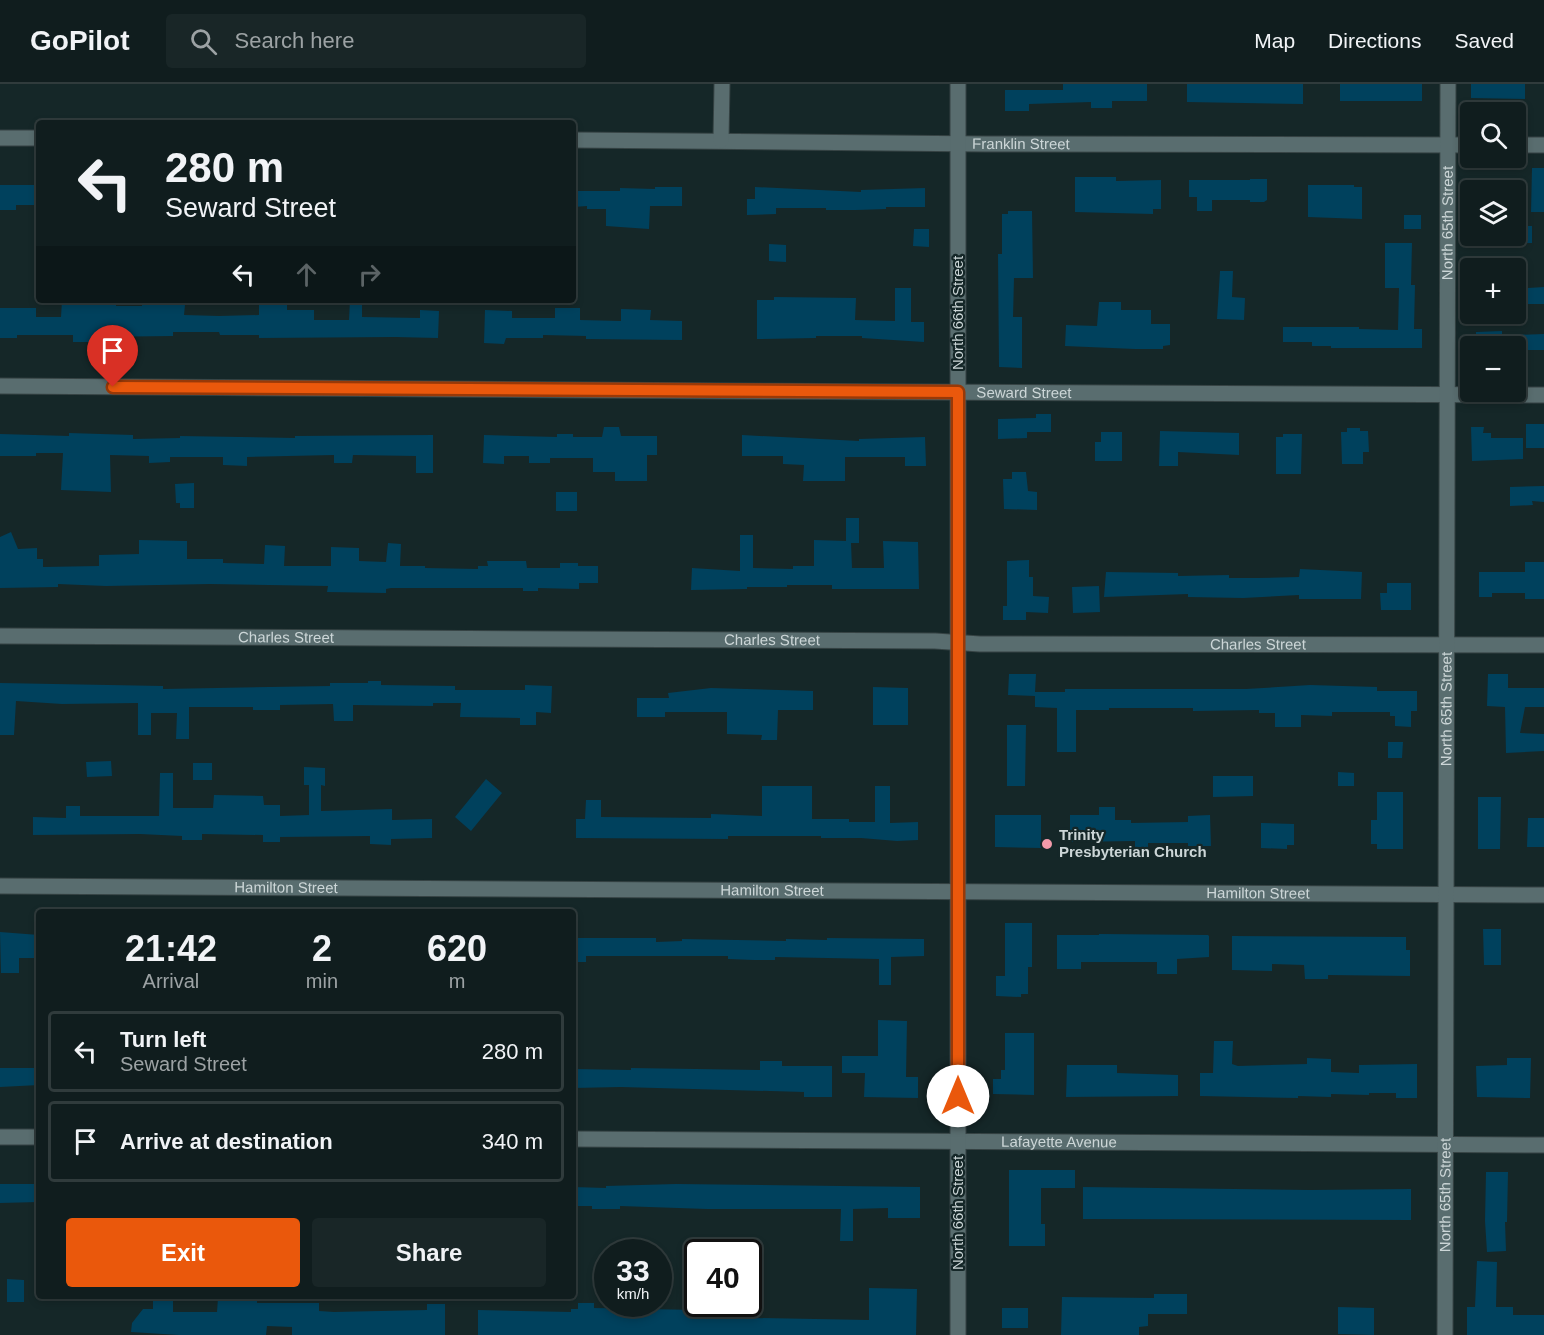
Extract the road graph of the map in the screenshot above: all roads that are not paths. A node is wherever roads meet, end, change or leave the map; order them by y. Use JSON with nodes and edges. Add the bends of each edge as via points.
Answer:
{"nodes":[{"id":1,"x":722,"y":84,"type":"edge"},
{"id":2,"x":958,"y":84,"type":"edge"},
{"id":3,"x":1448,"y":84,"type":"edge"},
{"id":4,"x":0,"y":138,"type":"edge"},
{"id":5,"x":36,"y":138,"type":"edge"},
{"id":6,"x":576,"y":140,"type":"edge"},
{"id":7,"x":721,"y":140,"type":"junction"},
{"id":8,"x":958,"y":143,"type":"junction"},
{"id":9,"x":1448,"y":144,"type":"junction"},
{"id":10,"x":1460,"y":145,"type":"edge"},
{"id":11,"x":1526,"y":145,"type":"edge"},
{"id":12,"x":1544,"y":145,"type":"edge"},
{"id":13,"x":0,"y":386,"type":"edge"},
{"id":14,"x":958,"y":392,"type":"junction"},
{"id":15,"x":1447,"y":395,"type":"junction"},
{"id":16,"x":1544,"y":395,"type":"edge"},
{"id":17,"x":0,"y":636,"type":"edge"},
{"id":18,"x":958,"y":643,"type":"junction"},
{"id":19,"x":1446,"y":645,"type":"junction"},
{"id":20,"x":1544,"y":645,"type":"edge"},
{"id":21,"x":0,"y":886,"type":"edge"},
{"id":22,"x":958,"y":892,"type":"junction"},
{"id":23,"x":1444,"y":894,"type":"junction"},
{"id":24,"x":1544,"y":895,"type":"edge"},
{"id":25,"x":0,"y":1137,"type":"edge"},
{"id":26,"x":36,"y":1137,"type":"edge"},
{"id":27,"x":576,"y":1140,"type":"edge"},
{"id":28,"x":958,"y":1141,"type":"junction"},
{"id":29,"x":1445,"y":1144,"type":"junction"},
{"id":30,"x":1544,"y":1144,"type":"edge"},
{"id":31,"x":958,"y":1335,"type":"edge"},
{"id":32,"x":1445,"y":1335,"type":"edge"}],
"edges":[{"from":1,"to":7,"type":"street"},
{"from":2,"to":8,"type":"street","name":"North 66th Street"},
{"from":3,"to":9,"type":"street","name":"North 65th Street"},
{"from":4,"to":5,"type":"street"},
{"from":6,"to":7,"type":"street","name":"Franklin Street"},
{"from":7,"to":8,"type":"street","name":"Franklin Street"},
{"from":8,"to":9,"type":"street","name":"Franklin Street"},
{"from":8,"to":14,"type":"street","name":"North 66th Street"},
{"from":9,"to":10,"type":"street","name":"Franklin Street"},
{"from":9,"to":15,"type":"street","name":"North 65th Street"},
{"from":11,"to":12,"type":"street"},
{"from":13,"to":14,"type":"street","name":"Seward Street"},
{"from":14,"to":15,"type":"street","name":"Seward Street"},
{"from":14,"to":18,"type":"street","name":"North 66th Street"},
{"from":15,"to":16,"type":"street","name":"Seward Street"},
{"from":15,"to":19,"type":"street","name":"North 65th Street"},
{"from":17,"to":18,"type":"street","name":"Charles Street"},
{"from":18,"to":19,"type":"street","name":"Charles Street"},
{"from":18,"to":22,"type":"street","name":"North 66th Street"},
{"from":19,"to":20,"type":"street","name":"Charles Street"},
{"from":19,"to":23,"type":"street","name":"North 65th Street"},
{"from":21,"to":22,"type":"street","name":"Hamilton Street"},
{"from":22,"to":23,"type":"street","name":"Hamilton Street"},
{"from":22,"to":28,"type":"street","name":"North 66th Street"},
{"from":23,"to":24,"type":"street","name":"Hamilton Street"},
{"from":23,"to":29,"type":"street","name":"North 65th Street"},
{"from":25,"to":26,"type":"street"},
{"from":27,"to":28,"type":"street","name":"Lafayette Avenue"},
{"from":28,"to":29,"type":"street","name":"Lafayette Avenue"},
{"from":28,"to":31,"type":"street","name":"North 66th Street"},
{"from":29,"to":30,"type":"street","name":"Lafayette Avenue"},
{"from":29,"to":32,"type":"street","name":"North 65th Street"}]}
